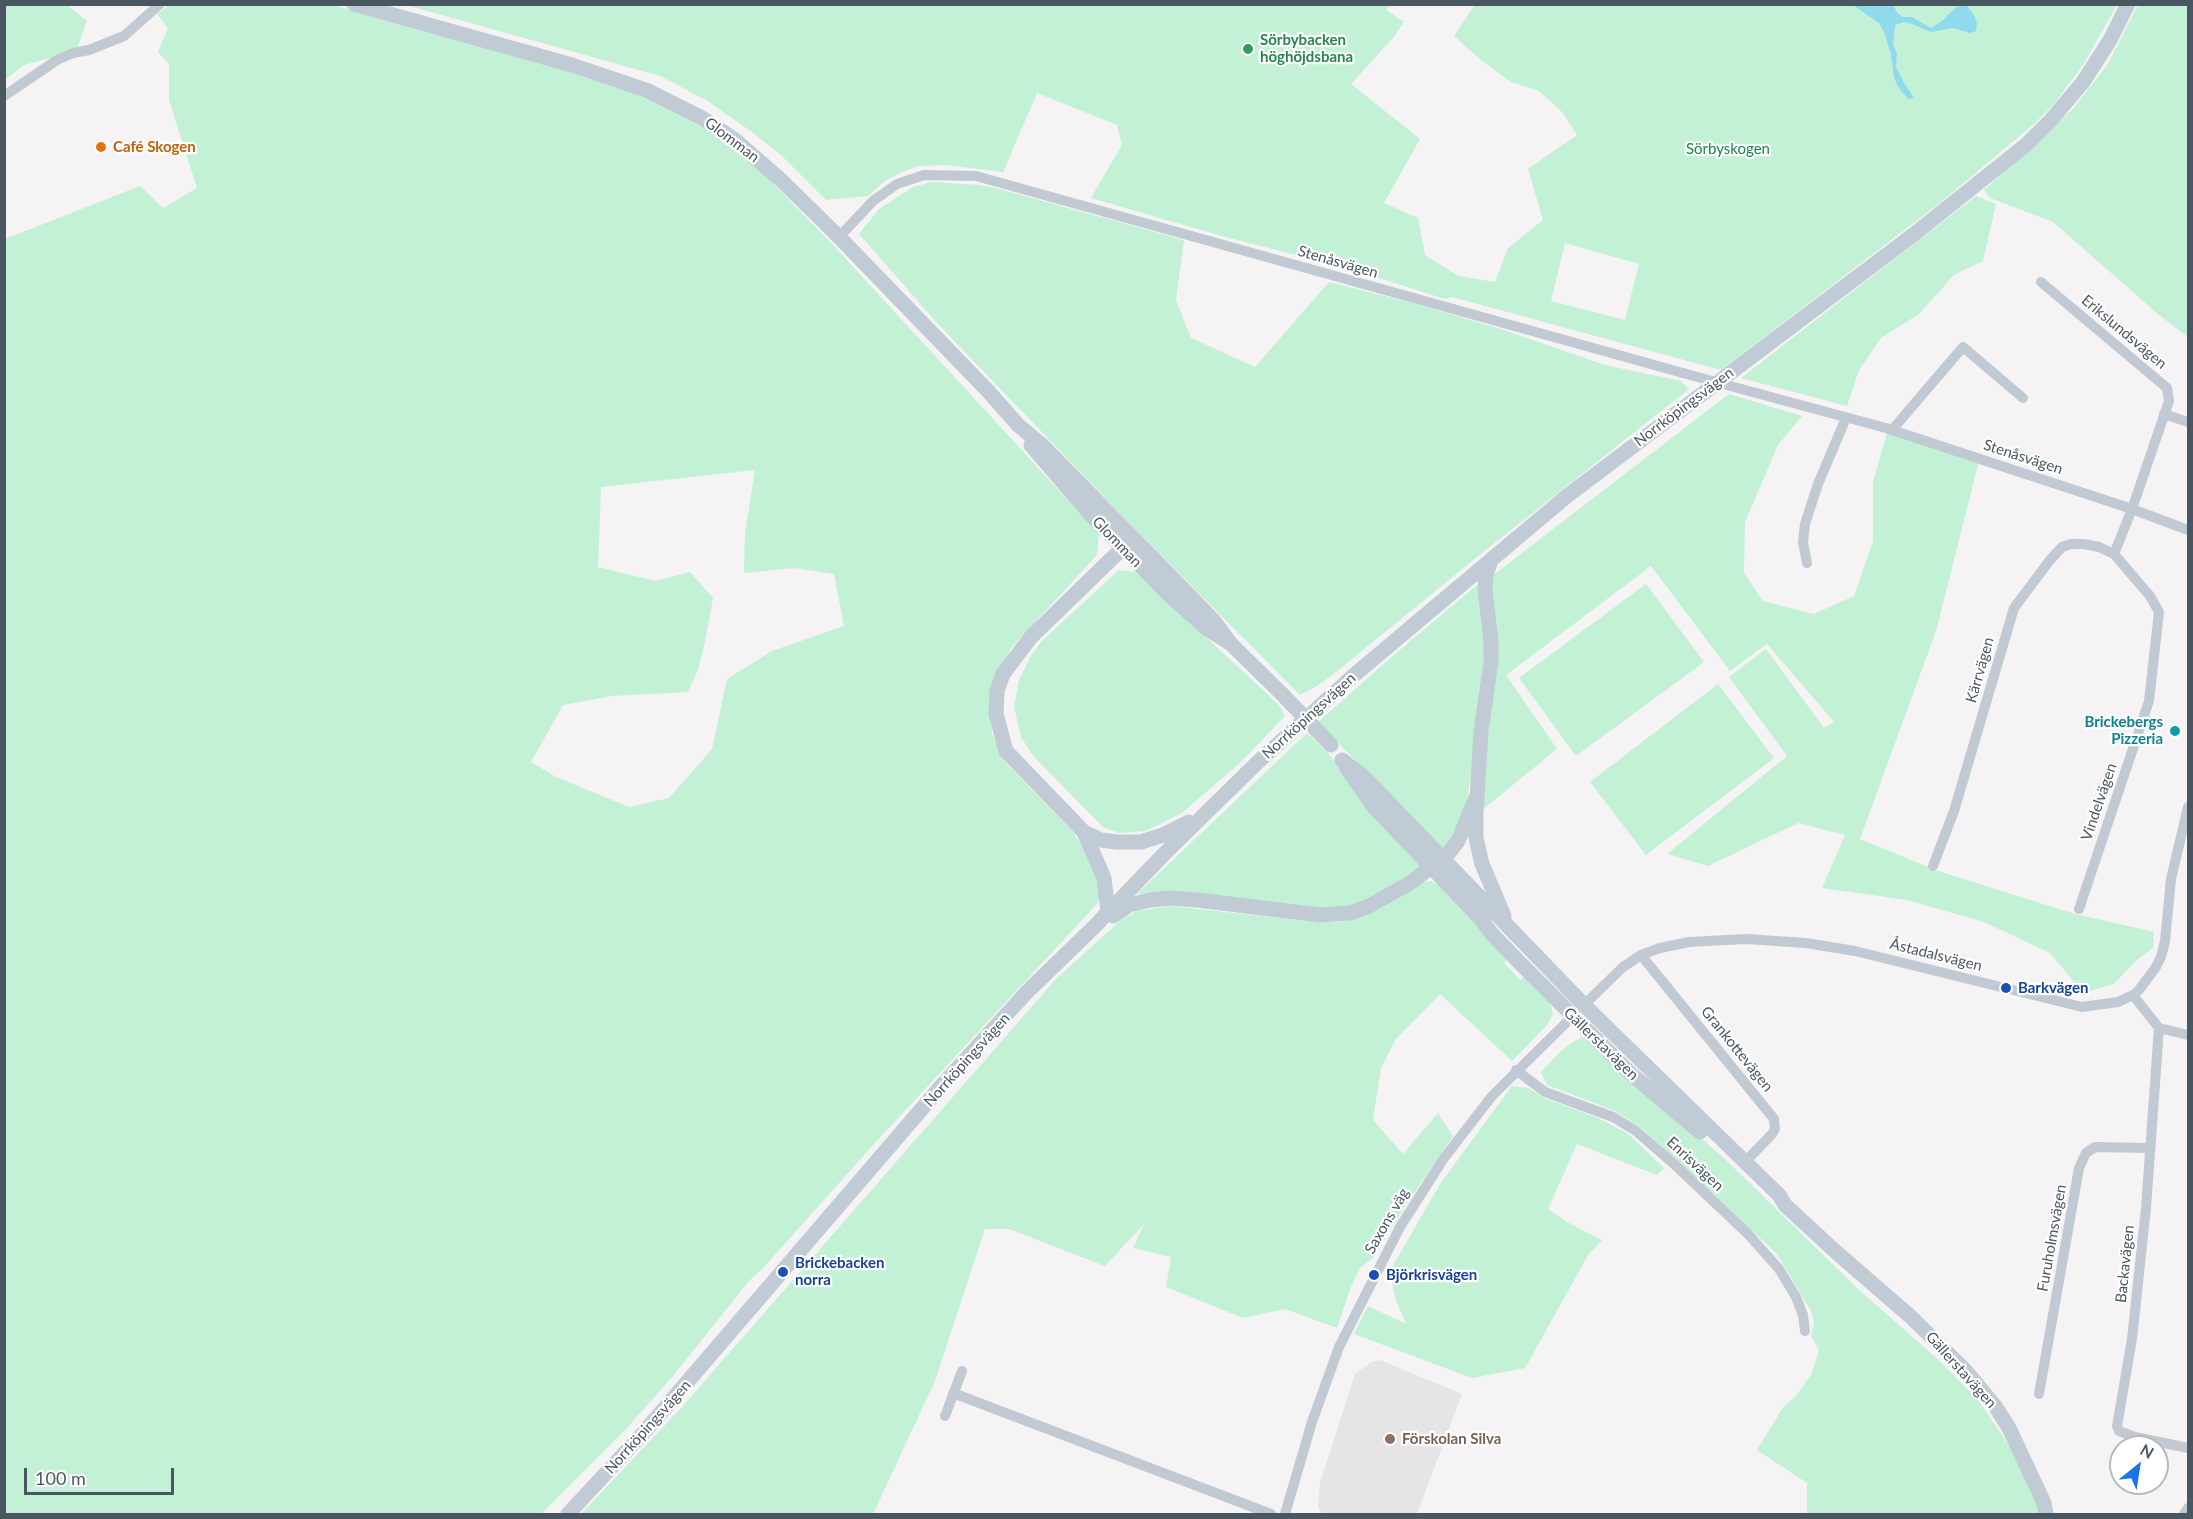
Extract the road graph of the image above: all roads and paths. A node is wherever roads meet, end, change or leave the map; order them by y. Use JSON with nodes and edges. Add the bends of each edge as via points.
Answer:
{"nodes":[{"id":1,"x":160,"y":4,"type":"edge"},
{"id":2,"x":354,"y":4,"type":"edge"},
{"id":3,"x":2128,"y":4,"type":"edge"},
{"id":4,"x":4,"y":96,"type":"edge"},
{"id":5,"x":839,"y":237,"type":"junction"},
{"id":6,"x":2041,"y":282,"type":"dead end"},
{"id":7,"x":2023,"y":398,"type":"dead end"},
{"id":8,"x":2164,"y":414,"type":"junction"},
{"id":9,"x":1846,"y":418,"type":"junction"},
{"id":10,"x":2188,"y":422,"type":"edge"},
{"id":11,"x":1892,"y":430,"type":"junction"},
{"id":12,"x":2132,"y":509,"type":"junction"},
{"id":13,"x":2188,"y":530,"type":"edge"},
{"id":14,"x":1128,"y":543,"type":"junction"},
{"id":15,"x":2114,"y":554,"type":"junction"},
{"id":16,"x":1491,"y":560,"type":"junction"},
{"id":17,"x":1807,"y":563,"type":"dead end"},
{"id":18,"x":1477,"y":795,"type":"junction"},
{"id":19,"x":2188,"y":807,"type":"edge"},
{"id":20,"x":1204,"y":814,"type":"junction"},
{"id":21,"x":1084,"y":832,"type":"junction"},
{"id":22,"x":1436,"y":863,"type":"junction"},
{"id":23,"x":1933,"y":866,"type":"dead end"},
{"id":24,"x":2079,"y":909,"type":"dead end"},
{"id":25,"x":1108,"y":912,"type":"junction"},
{"id":26,"x":1093,"y":928,"type":"junction"},
{"id":27,"x":1513,"y":932,"type":"junction"},
{"id":28,"x":1641,"y":955,"type":"junction"},
{"id":29,"x":2133,"y":995,"type":"junction"},
{"id":30,"x":1584,"y":1005,"type":"junction"},
{"id":31,"x":1572,"y":1017,"type":"junction"},
{"id":32,"x":2159,"y":1028,"type":"junction"},
{"id":33,"x":2188,"y":1035,"type":"edge"},
{"id":34,"x":1516,"y":1070,"type":"junction"},
{"id":35,"x":2149,"y":1148,"type":"junction"},
{"id":36,"x":1745,"y":1162,"type":"junction"},
{"id":37,"x":1785,"y":1205,"type":"junction"},
{"id":38,"x":1805,"y":1331,"type":"dead end"},
{"id":39,"x":962,"y":1371,"type":"dead end"},
{"id":40,"x":954,"y":1393,"type":"junction"},
{"id":41,"x":2039,"y":1394,"type":"dead end"},
{"id":42,"x":945,"y":1416,"type":"dead end"},
{"id":43,"x":2188,"y":1448,"type":"edge"},
{"id":44,"x":2188,"y":1508,"type":"edge"},
{"id":45,"x":568,"y":1515,"type":"edge"},
{"id":46,"x":1271,"y":1515,"type":"edge"},
{"id":47,"x":1285,"y":1515,"type":"edge"},
{"id":48,"x":2046,"y":1515,"type":"edge"},
{"id":49,"x":2184,"y":1515,"type":"edge"}],
"edges":[{"from":1,"to":4,"type":"street","via":[[124,36],[57,60]]},
{"from":2,"to":5,"type":"main road","name":"Glomman","via":[[572,65],[677,104],[754,155]]},
{"from":3,"to":16,"type":"main road","name":"Norrköpingsvägen","via":[[2097,61],[2027,144],[1567,496]]},
{"from":5,"to":9,"type":"street","name":"Stenåsvägen","bridge":true,"via":[[873,201],[897,184],[924,175],[976,176]]},
{"from":5,"to":14,"type":"main road","name":"Glomman","via":[[973,375],[1061,482]]},
{"from":6,"to":8,"type":"street","name":"Erikslundsvägen","via":[[2167,388],[2169,401]]},
{"from":7,"to":11,"type":"street","via":[[1963,347]]},
{"from":8,"to":10,"type":"street"},
{"from":8,"to":12,"type":"street","name":"Erikslundsvägen"},
{"from":9,"to":11,"type":"street","name":"Stenåsvägen"},
{"from":9,"to":17,"type":"street","via":[[1805,524]]},
{"from":11,"to":12,"type":"street","name":"Stenåsvägen"},
{"from":12,"to":13,"type":"street","name":"Stenåsvägen"},
{"from":12,"to":15,"type":"street"},
{"from":14,"to":21,"type":"main road","via":[[1031,637],[1003,675],[997,691],[996,714],[1006,751]]},
{"from":14,"to":22,"type":"main road","name":"Glomman","bridge":true,"via":[[1185,611],[1231,644],[1342,760],[1363,776]]},
{"from":15,"to":23,"type":"street","name":"Kärrvägen","via":[[2084,544],[2062,547],[2014,608],[1954,811]]},
{"from":15,"to":24,"type":"street","name":"Vindelvägen","via":[[2159,612],[2150,701]]},
{"from":16,"to":18,"type":"main road","via":[[1485,589],[1491,662]]},
{"from":16,"to":20,"type":"main road","name":"Norrköpingsvägen","via":[[1353,676]]},
{"from":18,"to":22,"type":"main road","via":[[1458,841]]},
{"from":18,"to":27,"type":"main road","via":[[1476,838],[1482,864]]},
{"from":19,"to":29,"type":"street","via":[[2171,879],[2161,957]]},
{"from":20,"to":21,"type":"main road","via":[[1141,842],[1101,840]]},
{"from":20,"to":25,"type":"main road","name":"Norrköpingsvägen"},
{"from":21,"to":25,"type":"main road","via":[[1104,878]]},
{"from":22,"to":26,"type":"main road","via":[[1387,897],[1351,913],[1320,915],[1160,899],[1129,905]]},
{"from":22,"to":27,"type":"main road","name":"Gällerstavägen"},
{"from":22,"to":31,"type":"main road","name":"Gällerstavägen"},
{"from":25,"to":26,"type":"main road","name":"Norrköpingsvägen"},
{"from":26,"to":45,"type":"main road","name":"Norrköpingsvägen","via":[[1027,992],[944,1083],[646,1430]]},
{"from":27,"to":30,"type":"main road","name":"Gällerstavägen"},
{"from":28,"to":29,"type":"street","name":"Åstadalsvägen","via":[[1689,942],[1777,940],[1855,951],[2082,1007],[2118,1002]]},
{"from":28,"to":30,"type":"street","name":"Åstadalsvägen"},
{"from":28,"to":36,"type":"street","name":"Grankottevägen","via":[[1774,1119],[1772,1134]]},
{"from":29,"to":32,"type":"street"},
{"from":30,"to":31,"type":"main road"},
{"from":30,"to":36,"type":"main road","name":"Gällerstavägen"},
{"from":31,"to":34,"type":"street","name":"Saxons väg"},
{"from":31,"to":37,"type":"main road","name":"Gällerstavägen","via":[[1773,1201]]},
{"from":32,"to":33,"type":"street"},
{"from":32,"to":35,"type":"street","name":"Backavägen"},
{"from":34,"to":38,"type":"street","name":"Enrisvägen","via":[[1545,1092],[1636,1131],[1675,1165],[1779,1269],[1796,1296]]},
{"from":34,"to":47,"type":"street","name":"Saxons väg","via":[[1425,1185],[1374,1275],[1322,1391]]},
{"from":35,"to":41,"type":"street","name":"Furuholmsvägen","via":[[2095,1146],[2086,1153],[2079,1168]]},
{"from":35,"to":43,"type":"street","name":"Backavägen","via":[[2132,1339],[2117,1426],[2124,1434]]},
{"from":36,"to":37,"type":"main road","name":"Gällerstavägen"},
{"from":37,"to":48,"type":"main road","name":"Gällerstavägen","via":[[1965,1370],[2009,1428]]},
{"from":39,"to":40,"type":"street"},
{"from":40,"to":42,"type":"street"},
{"from":40,"to":46,"type":"street"},
{"from":44,"to":49,"type":"street"}]}
